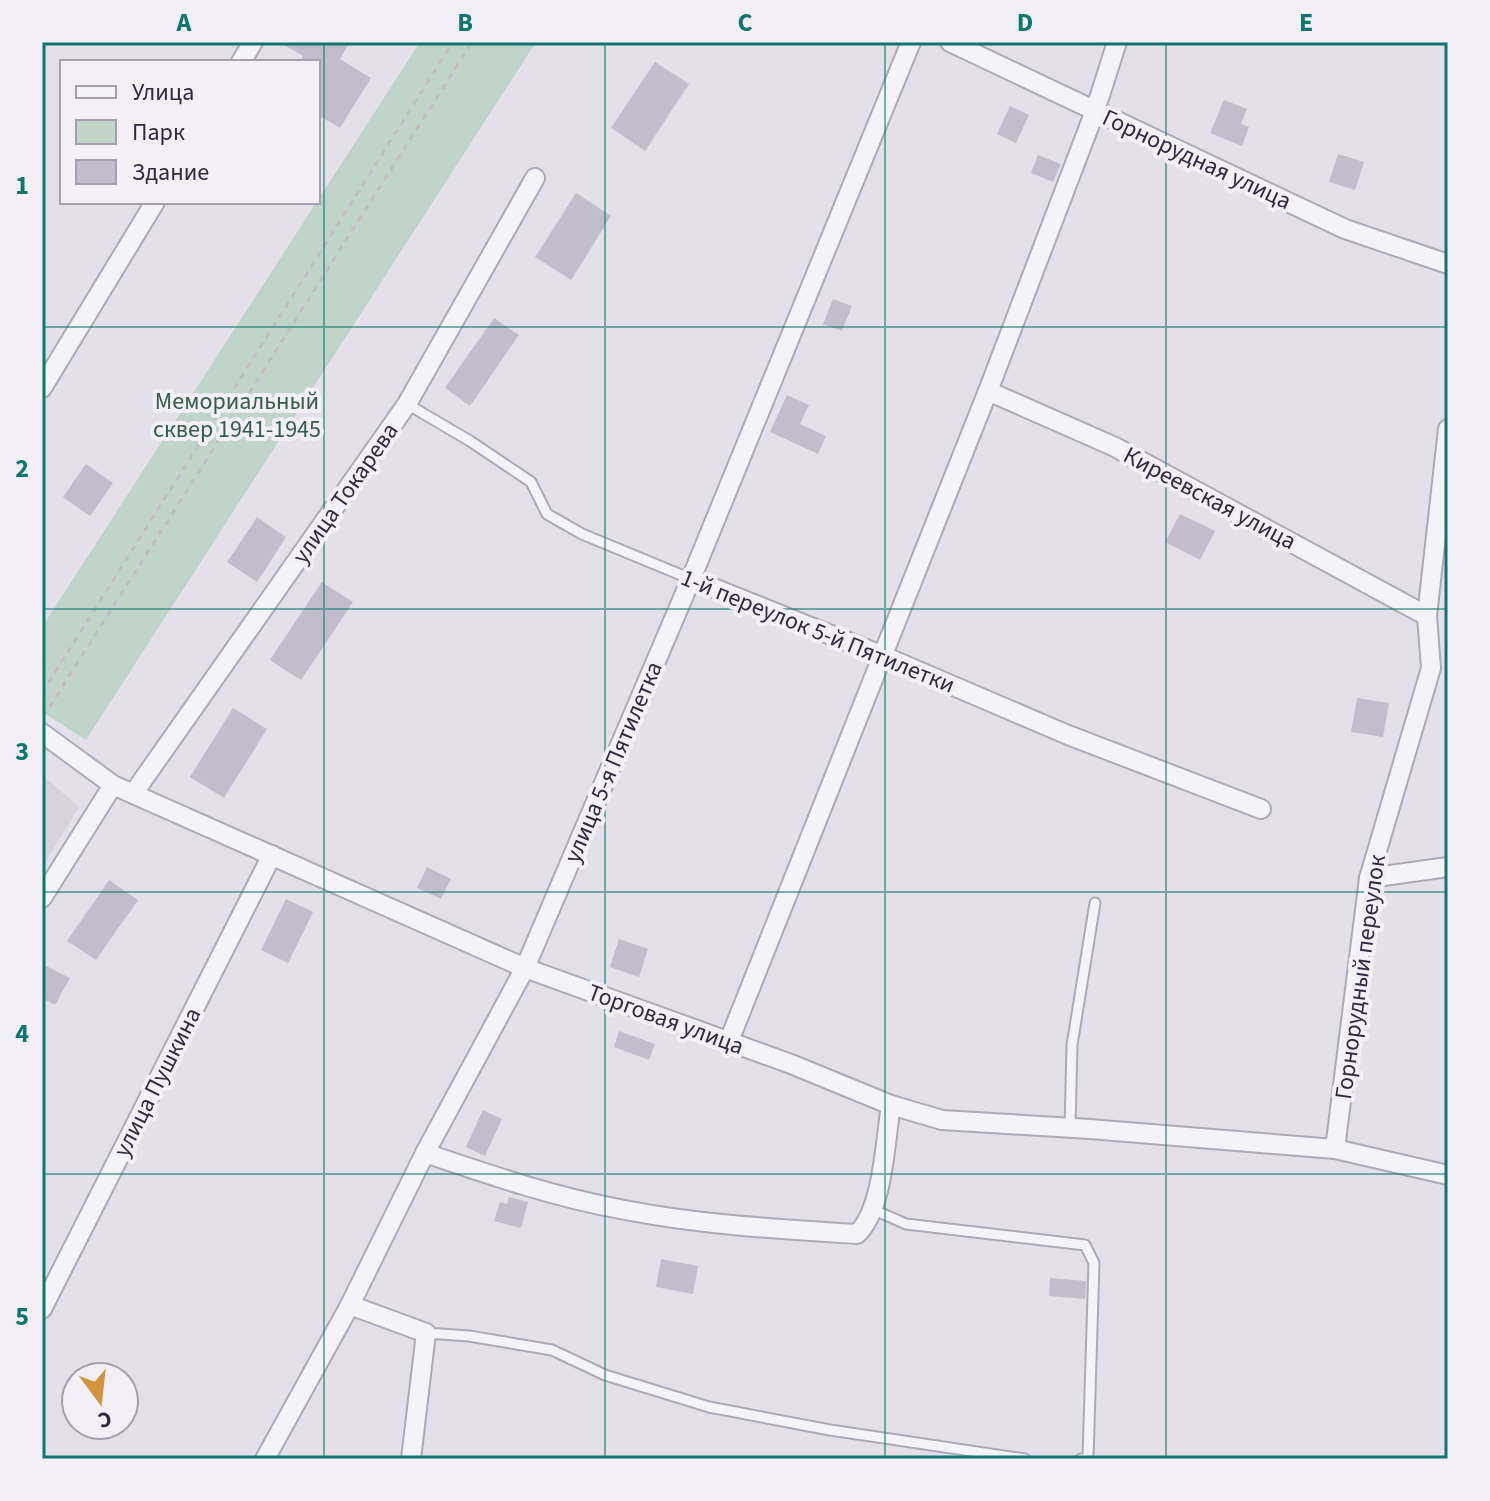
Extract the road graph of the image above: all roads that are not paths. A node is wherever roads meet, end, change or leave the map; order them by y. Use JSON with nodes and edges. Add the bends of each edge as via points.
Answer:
{"nodes":[{"id":1,"x":253,"y":42,"type":"edge"},
{"id":2,"x":911,"y":42,"type":"edge"},
{"id":3,"x":950,"y":42,"type":"edge"},
{"id":4,"x":1117,"y":42,"type":"edge"},
{"id":5,"x":242,"y":60,"type":"edge"},
{"id":6,"x":1095,"y":111,"type":"junction"},
{"id":7,"x":535,"y":178,"type":"dead end"},
{"id":8,"x":154,"y":204,"type":"edge"},
{"id":9,"x":1448,"y":264,"type":"edge"},
{"id":10,"x":42,"y":388,"type":"edge"},
{"id":11,"x":988,"y":391,"type":"junction"},
{"id":12,"x":407,"y":404,"type":"junction"},
{"id":13,"x":1448,"y":429,"type":"edge"},
{"id":14,"x":691,"y":579,"type":"junction"},
{"id":15,"x":1427,"y":616,"type":"junction"},
{"id":16,"x":881,"y":655,"type":"junction"},
{"id":17,"x":1440,"y":667,"type":"edge"},
{"id":18,"x":42,"y":733,"type":"edge"},
{"id":19,"x":113,"y":785,"type":"junction"},
{"id":20,"x":133,"y":794,"type":"junction"},
{"id":21,"x":1261,"y":809,"type":"dead end"},
{"id":22,"x":272,"y":855,"type":"junction"},
{"id":23,"x":1448,"y":867,"type":"edge"},
{"id":24,"x":1369,"y":878,"type":"junction"},
{"id":25,"x":42,"y":898,"type":"edge"},
{"id":26,"x":1095,"y":903,"type":"dead end"},
{"id":27,"x":525,"y":968,"type":"junction"},
{"id":28,"x":729,"y":1041,"type":"junction"},
{"id":29,"x":891,"y":1105,"type":"junction"},
{"id":30,"x":1070,"y":1128,"type":"junction"},
{"id":31,"x":1335,"y":1149,"type":"junction"},
{"id":32,"x":425,"y":1153,"type":"junction"},
{"id":33,"x":1448,"y":1175,"type":"edge"},
{"id":34,"x":874,"y":1210,"type":"junction"},
{"id":35,"x":350,"y":1305,"type":"junction"},
{"id":36,"x":42,"y":1309,"type":"edge"},
{"id":37,"x":426,"y":1333,"type":"junction"},
{"id":38,"x":265,"y":1459,"type":"edge"},
{"id":39,"x":411,"y":1459,"type":"edge"},
{"id":40,"x":1025,"y":1459,"type":"edge"},
{"id":41,"x":1081,"y":1459,"type":"edge"}],
"edges":[{"from":1,"to":5,"type":"street"},
{"from":2,"to":14,"type":"street","name":"улица 5-я Пятилетка"},
{"from":3,"to":6,"type":"street","name":"Горнорудная улица"},
{"from":4,"to":6,"type":"street"},
{"from":6,"to":9,"type":"street","name":"Горнорудная улица","via":[[1345,229]]},
{"from":6,"to":11,"type":"street"},
{"from":7,"to":12,"type":"street","name":"улица Токарева"},
{"from":8,"to":10,"type":"street"},
{"from":11,"to":15,"type":"street","name":"Киреевская улица","via":[[1115,447]]},
{"from":11,"to":16,"type":"street"},
{"from":12,"to":14,"type":"lane","name":"1-й переулок 5-й Пятилетки","via":[[531,482],[547,514]]},
{"from":12,"to":20,"type":"street","name":"улица Токарева"},
{"from":13,"to":15,"type":"street","name":"Горнорудный переулок"},
{"from":14,"to":16,"type":"street","name":"1-й переулок 5-й Пятилетки"},
{"from":14,"to":27,"type":"street","name":"улица 5-я Пятилетка"},
{"from":15,"to":17,"type":"street","name":"Горнорудный переулок"},
{"from":16,"to":21,"type":"street","name":"1-й переулок 5-й Пятилетки"},
{"from":16,"to":28,"type":"street"},
{"from":17,"to":24,"type":"street","name":"Горнорудный переулок"},
{"from":18,"to":19,"type":"street","name":"Торговая улица"},
{"from":19,"to":20,"type":"street","name":"Торговая улица"},
{"from":19,"to":25,"type":"street"},
{"from":20,"to":22,"type":"street","name":"Торговая улица"},
{"from":22,"to":27,"type":"street","name":"Торговая улица"},
{"from":22,"to":36,"type":"street","name":"улица Пушкина"},
{"from":23,"to":24,"type":"street"},
{"from":24,"to":31,"type":"street","name":"Горнорудный переулок"},
{"from":26,"to":30,"type":"lane","via":[[1072,1045]]},
{"from":27,"to":28,"type":"street","name":"Торговая улица"},
{"from":27,"to":32,"type":"street","name":"улица 5-я Пятилетка"},
{"from":28,"to":29,"type":"street","name":"Торговая улица"},
{"from":29,"to":30,"type":"street","name":"Торговая улица","via":[[942,1120]]},
{"from":29,"to":34,"type":"street"},
{"from":30,"to":31,"type":"street","name":"Торговая улица"},
{"from":31,"to":33,"type":"street","name":"Торговая улица"},
{"from":32,"to":34,"type":"street","via":[[624,1210],[701,1221],[857,1234]]},
{"from":32,"to":35,"type":"street","name":"улица 5-я Пятилетка"},
{"from":34,"to":41,"type":"lane","via":[[906,1224],[1085,1245],[1094,1263],[1088,1458]]},
{"from":35,"to":37,"type":"street"},
{"from":35,"to":38,"type":"street","name":"улица 5-я Пятилетка"},
{"from":37,"to":39,"type":"street"},
{"from":37,"to":40,"type":"lane","via":[[552,1350],[605,1375],[709,1407]]}]}
